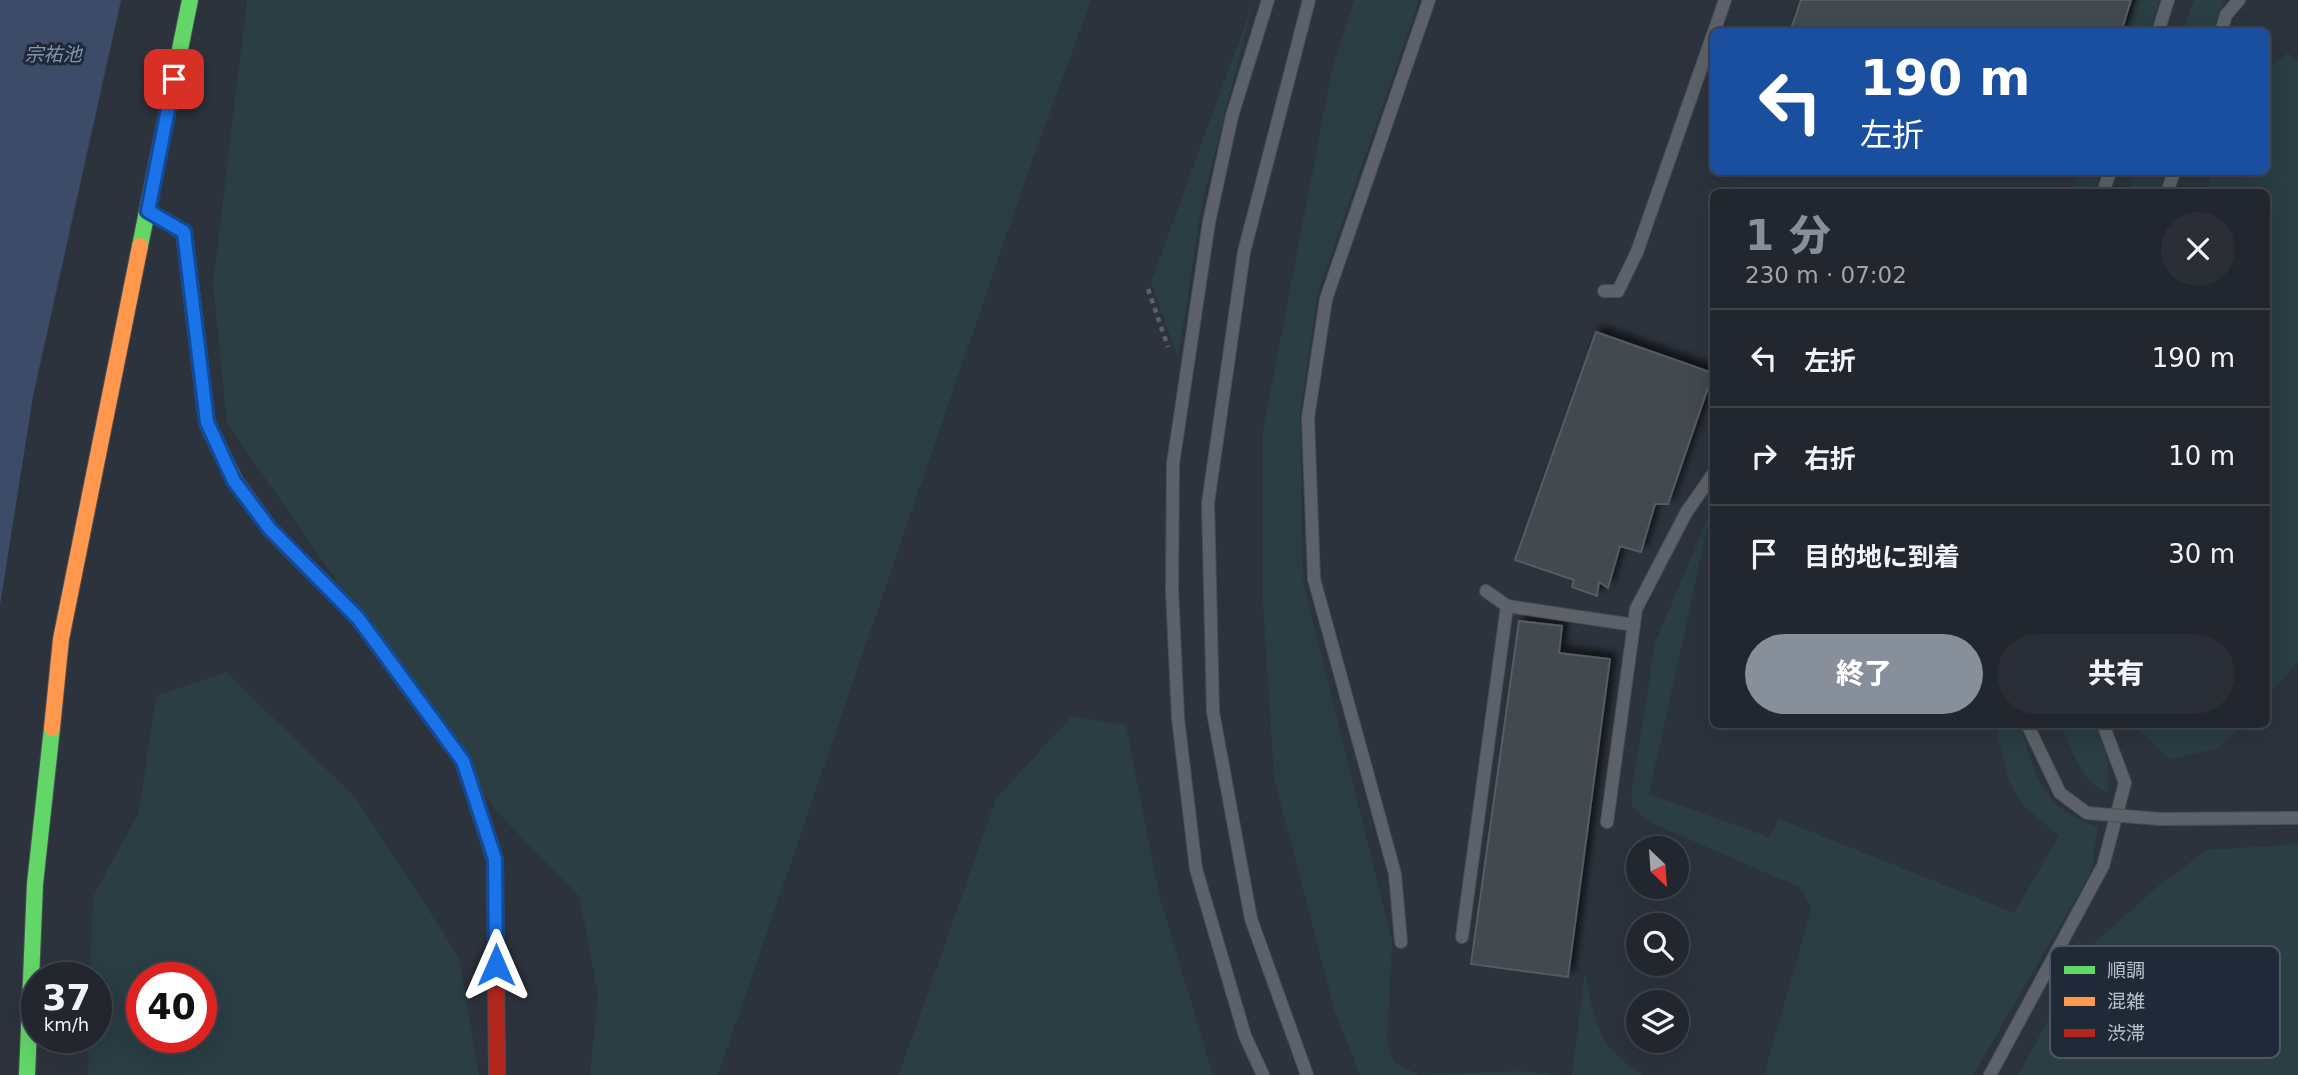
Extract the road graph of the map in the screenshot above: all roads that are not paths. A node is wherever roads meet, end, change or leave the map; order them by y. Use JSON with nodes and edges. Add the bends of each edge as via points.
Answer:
{"nodes":[{"id":1,"x":190,"y":0,"type":"edge"},
{"id":2,"x":1268,"y":0,"type":"edge"},
{"id":3,"x":1309,"y":0,"type":"edge"},
{"id":4,"x":1429,"y":0,"type":"edge"},
{"id":5,"x":1725,"y":0,"type":"edge"},
{"id":6,"x":2168,"y":0,"type":"edge"},
{"id":7,"x":2239,"y":0,"type":"edge"},
{"id":8,"x":1716,"y":28,"type":"edge"},
{"id":9,"x":2159,"y":28,"type":"edge"},
{"id":10,"x":2222,"y":28,"type":"edge"},
{"id":11,"x":1710,"y":44,"type":"edge"},
{"id":12,"x":148,"y":211,"type":"junction"},
{"id":13,"x":1604,"y":291,"type":"dead end"},
{"id":14,"x":1710,"y":479,"type":"edge"},
{"id":15,"x":1486,"y":591,"type":"dead end"},
{"id":16,"x":1507,"y":606,"type":"junction"},
{"id":17,"x":1634,"y":625,"type":"junction"},
{"id":18,"x":2029,"y":728,"type":"edge"},
{"id":19,"x":2104,"y":728,"type":"edge"},
{"id":20,"x":2298,"y":818,"type":"edge"},
{"id":21,"x":1607,"y":822,"type":"dead end"},
{"id":22,"x":1462,"y":937,"type":"dead end"},
{"id":23,"x":1401,"y":942,"type":"dead end"},
{"id":24,"x":2060,"y":946,"type":"edge"},
{"id":25,"x":2050,"y":964,"type":"edge"},
{"id":26,"x":27,"y":1075,"type":"edge"},
{"id":27,"x":497,"y":1075,"type":"edge"},
{"id":28,"x":1263,"y":1075,"type":"edge"},
{"id":29,"x":1307,"y":1075,"type":"edge"},
{"id":30,"x":1990,"y":1075,"type":"edge"}],
"edges":[{"from":1,"to":12,"type":"street"},
{"from":2,"to":28,"type":"lane","via":[[1232,116],[1209,222],[1173,464],[1172,590],[1178,718],[1195,869],[1245,1036]]},
{"from":3,"to":29,"type":"lane","via":[[1244,253],[1208,503],[1213,712],[1251,919]]},
{"from":4,"to":23,"type":"lane","via":[[1326,299],[1308,418],[1314,579],[1395,874]]},
{"from":5,"to":8,"type":"lane"},
{"from":6,"to":9,"type":"lane"},
{"from":7,"to":10,"type":"lane"},
{"from":11,"to":13,"type":"lane","via":[[1637,252],[1618,291]]},
{"from":12,"to":26,"type":"street","via":[[61,639],[35,884]]},
{"from":12,"to":27,"type":"street","via":[[184,232],[207,422],[234,481],[270,529],[358,618],[463,761],[495,859]]},
{"from":14,"to":17,"type":"lane","via":[[1636,609]]},
{"from":15,"to":16,"type":"lane"},
{"from":16,"to":17,"type":"lane"},
{"from":16,"to":22,"type":"lane"},
{"from":17,"to":21,"type":"lane"},
{"from":18,"to":20,"type":"lane","bridge":true,"via":[[2060,793],[2087,813],[2160,819]]},
{"from":19,"to":24,"type":"lane","via":[[2125,783],[2103,866]]},
{"from":25,"to":30,"type":"lane"}]}
